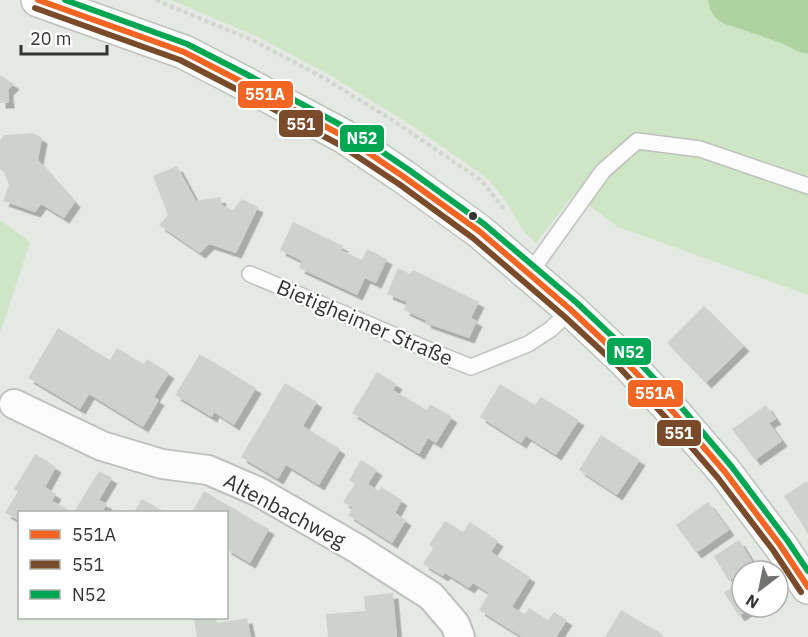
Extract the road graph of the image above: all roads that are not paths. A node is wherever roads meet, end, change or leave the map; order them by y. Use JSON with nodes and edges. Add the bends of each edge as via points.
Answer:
{"nodes":[{"id":1,"x":38,"y":0,"type":"edge"},
{"id":2,"x":808,"y":186,"type":"edge"},
{"id":3,"x":250,"y":274,"type":"dead end"},
{"id":4,"x":529,"y":274,"type":"junction"},
{"id":5,"x":571,"y":310,"type":"junction"},
{"id":6,"x":14,"y":404,"type":"dead end"},
{"id":7,"x":808,"y":587,"type":"edge"},
{"id":8,"x":460,"y":637,"type":"edge"}],
"edges":[{"from":1,"to":4,"type":"main road","via":[[184,52],[345,137],[479,231]]},
{"from":2,"to":4,"type":"lane","via":[[700,149],[637,141],[603,171]]},
{"from":3,"to":5,"type":"lane","name":"Bietigheimer Straße","via":[[471,367],[528,344],[552,329]]},
{"from":4,"to":5,"type":"main road"},
{"from":5,"to":7,"type":"main road","via":[[675,414],[780,545]]},
{"from":6,"to":8,"type":"street","name":"Altenbachweg","via":[[102,446],[162,464],[208,470],[259,492],[431,596],[455,624]]}]}
